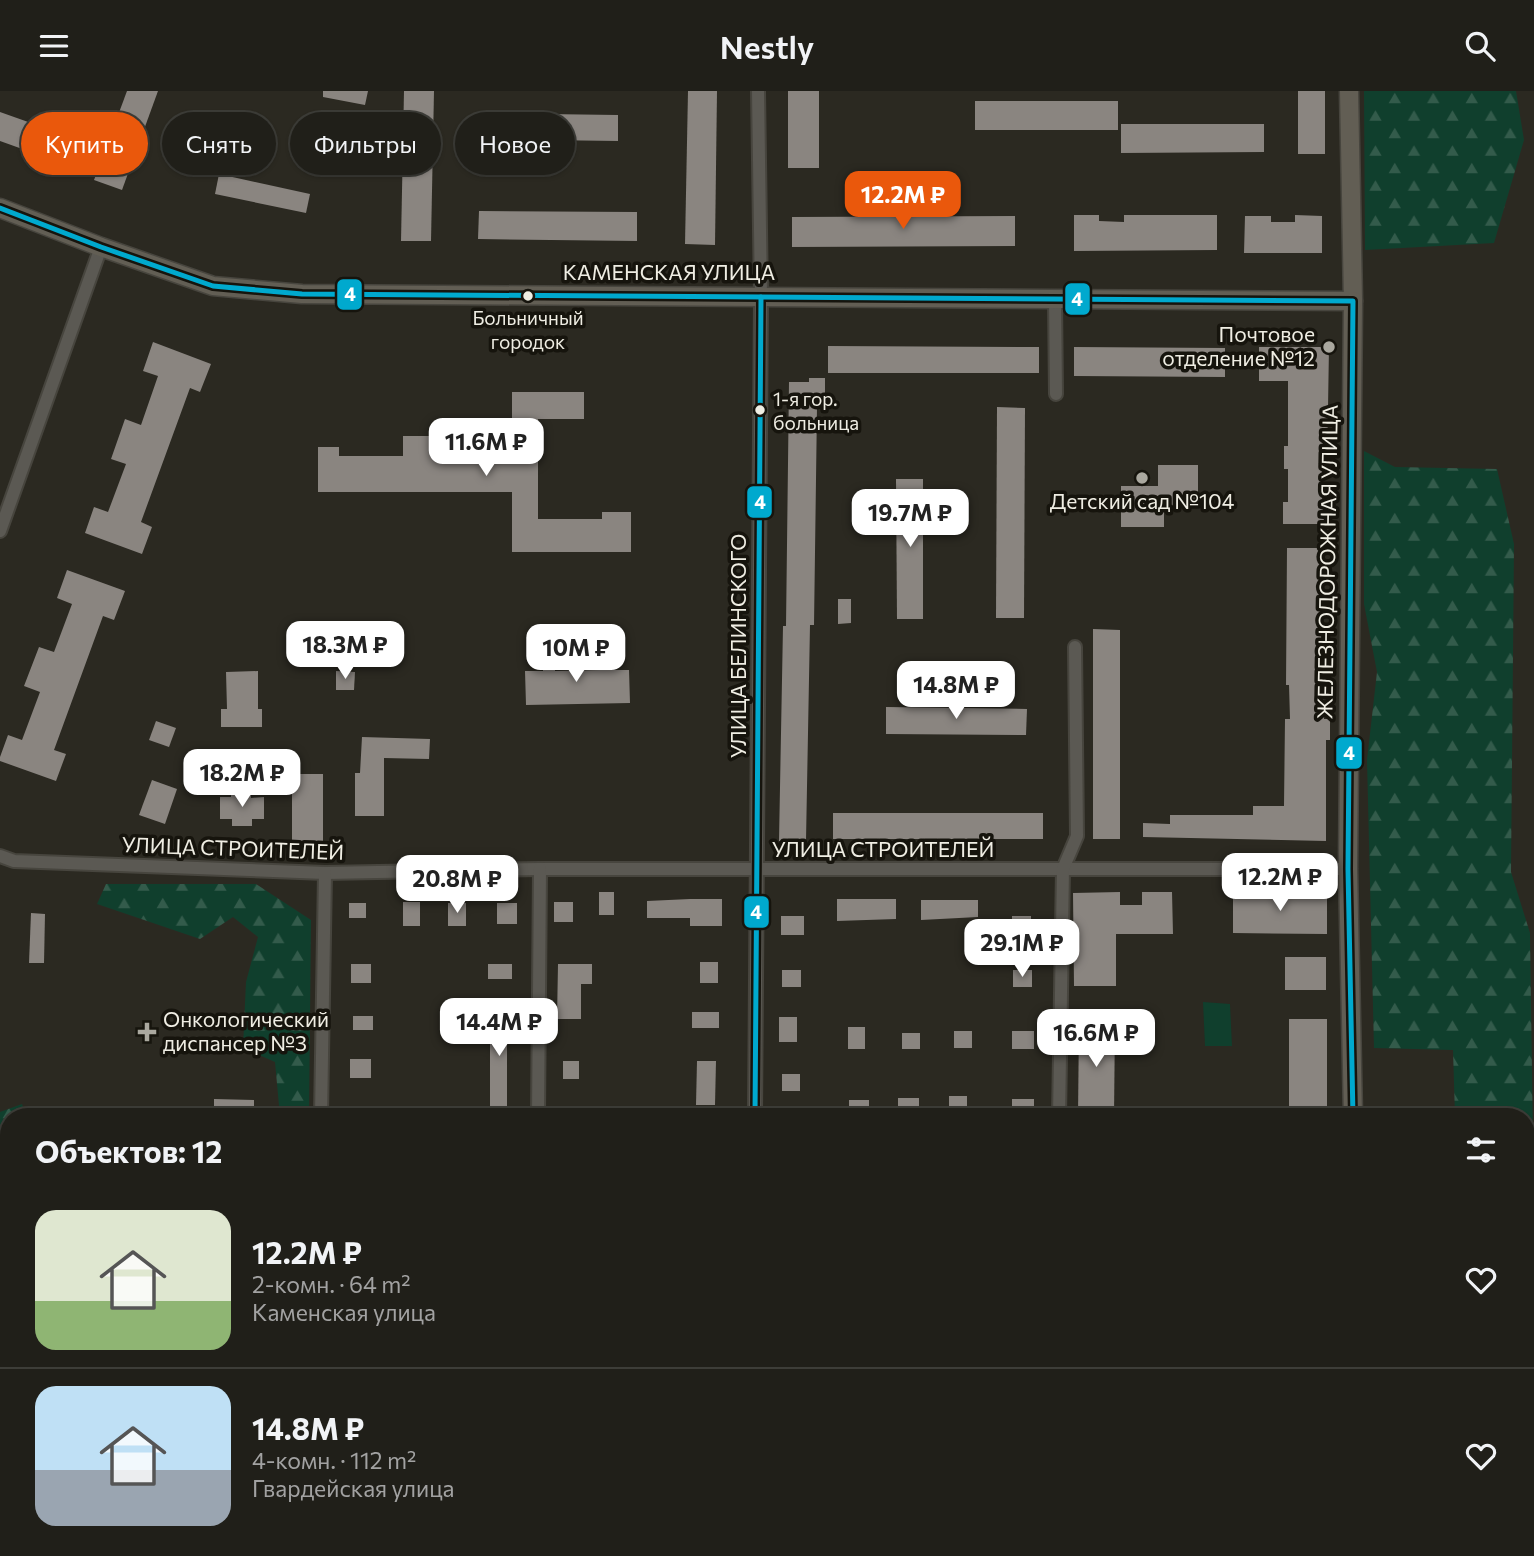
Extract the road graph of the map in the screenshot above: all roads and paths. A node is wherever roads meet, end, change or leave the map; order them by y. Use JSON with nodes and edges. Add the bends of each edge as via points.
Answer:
{"nodes":[{"id":1,"x":758,"y":91,"type":"edge"},
{"id":2,"x":1349,"y":91,"type":"edge"},
{"id":3,"x":0,"y":208,"type":"edge"},
{"id":4,"x":100,"y":247,"type":"junction"},
{"id":5,"x":761,"y":296,"type":"junction"},
{"id":6,"x":1055,"y":299,"type":"junction"},
{"id":7,"x":1353,"y":301,"type":"junction"},
{"id":8,"x":1056,"y":394,"type":"dead end"},
{"id":9,"x":0,"y":531,"type":"edge"},
{"id":10,"x":1075,"y":647,"type":"dead end"},
{"id":11,"x":0,"y":856,"type":"edge"},
{"id":12,"x":540,"y":869,"type":"junction"},
{"id":13,"x":757,"y":869,"type":"junction"},
{"id":14,"x":1063,"y":869,"type":"junction"},
{"id":15,"x":1348,"y":869,"type":"junction"},
{"id":16,"x":325,"y":873,"type":"junction"},
{"id":17,"x":321,"y":1108,"type":"edge"},
{"id":18,"x":538,"y":1108,"type":"edge"},
{"id":19,"x":755,"y":1108,"type":"edge"},
{"id":20,"x":1059,"y":1108,"type":"edge"},
{"id":21,"x":1353,"y":1108,"type":"edge"}],
"edges":[{"from":1,"to":5,"type":"street","name":"УЛИЦА БЕЛИНСКОГО"},
{"from":2,"to":7,"type":"street","name":"ЖЕЛЕЗНОДОРОЖНАЯ УЛИЦА"},
{"from":3,"to":4,"type":"street","name":"КАМЕНСКАЯ УЛИЦА"},
{"from":4,"to":5,"type":"street","name":"КАМЕНСКАЯ УЛИЦА","via":[[213,286],[302,295]]},
{"from":4,"to":9,"type":"street"},
{"from":5,"to":6,"type":"street","name":"КАМЕНСКАЯ УЛИЦА"},
{"from":5,"to":13,"type":"street","name":"УЛИЦА БЕЛИНСКОГО"},
{"from":6,"to":7,"type":"street","name":"КАМЕНСКАЯ УЛИЦА"},
{"from":6,"to":8,"type":"street"},
{"from":7,"to":15,"type":"street","name":"ЖЕЛЕЗНОДОРОЖНАЯ УЛИЦА"},
{"from":10,"to":14,"type":"street","via":[[1077,836]]},
{"from":11,"to":16,"type":"street","name":"УЛИЦА СТРОИТЕЛЕЙ","via":[[14,861]]},
{"from":12,"to":13,"type":"street","name":"УЛИЦА СТРОИТЕЛЕЙ"},
{"from":12,"to":16,"type":"street","name":"УЛИЦА СТРОИТЕЛЕЙ"},
{"from":12,"to":18,"type":"street"},
{"from":13,"to":14,"type":"street","name":"УЛИЦА СТРОИТЕЛЕЙ"},
{"from":13,"to":19,"type":"street","name":"УЛИЦА БЕЛИНСКОГО"},
{"from":14,"to":15,"type":"street","name":"УЛИЦА СТРОИТЕЛЕЙ"},
{"from":14,"to":20,"type":"street"},
{"from":15,"to":21,"type":"street","name":"ЖЕЛЕЗНОДОРОЖНАЯ УЛИЦА"},
{"from":16,"to":17,"type":"street"}]}
